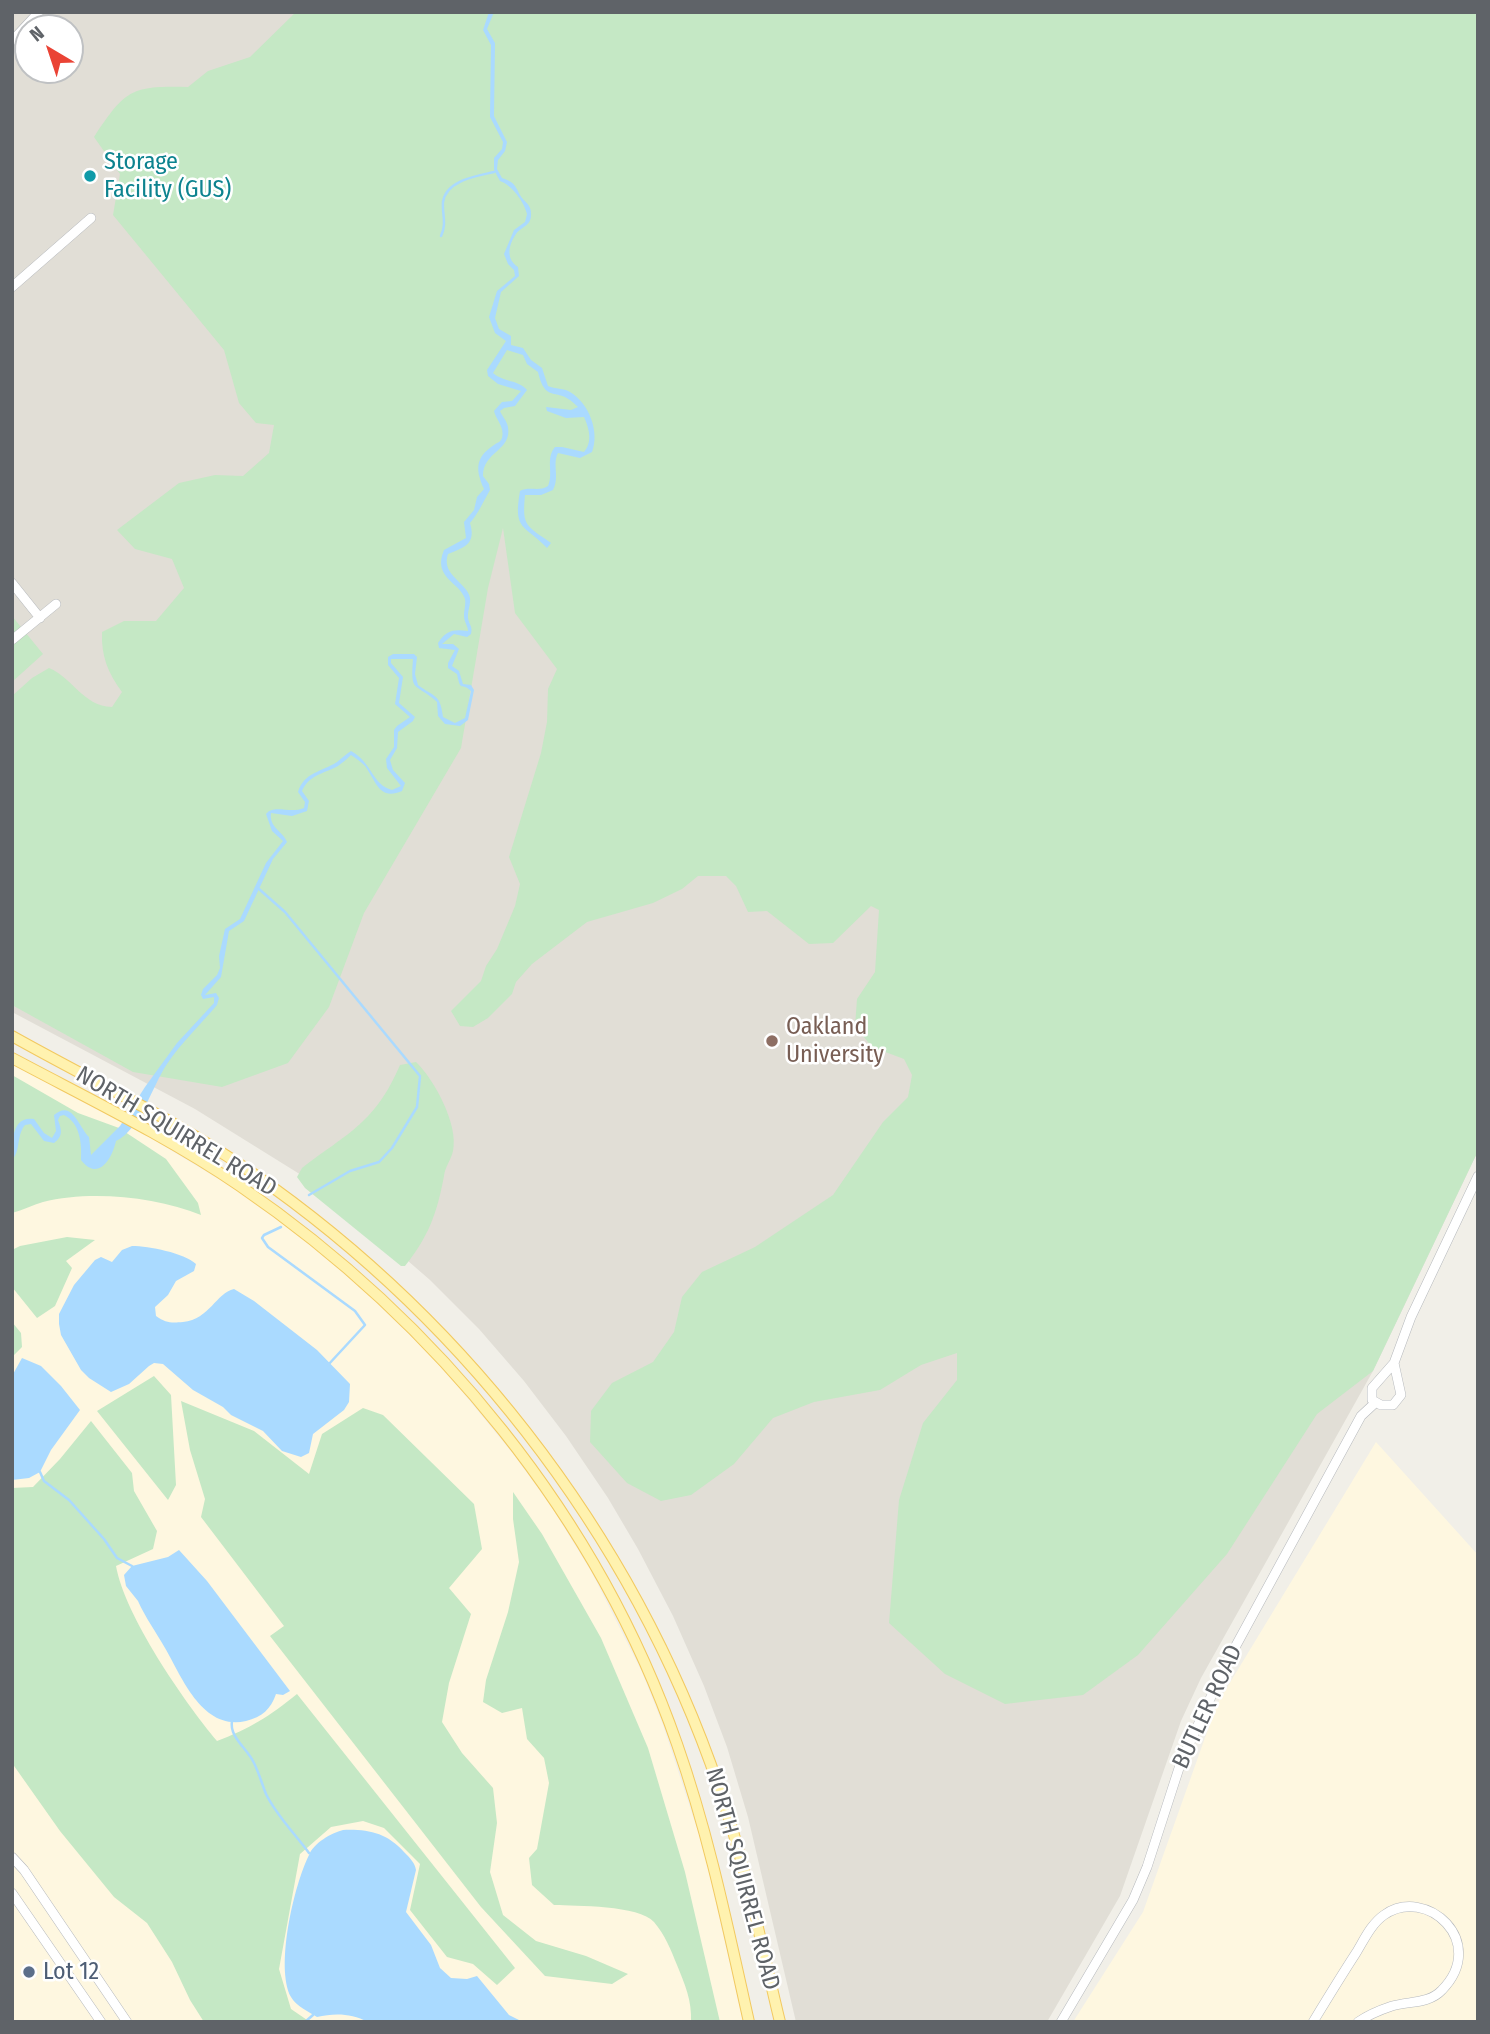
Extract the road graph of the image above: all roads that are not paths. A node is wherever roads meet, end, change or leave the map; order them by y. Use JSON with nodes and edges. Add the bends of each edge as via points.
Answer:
{"nodes":[{"id":1,"x":39,"y":12,"type":"edge"},
{"id":2,"x":12,"y":41,"type":"edge"},
{"id":3,"x":91,"y":218,"type":"dead end"},
{"id":4,"x":12,"y":287,"type":"edge"},
{"id":5,"x":12,"y":583,"type":"edge"},
{"id":6,"x":56,"y":604,"type":"dead end"},
{"id":7,"x":40,"y":618,"type":"junction"},
{"id":8,"x":12,"y":640,"type":"edge"},
{"id":9,"x":12,"y":1036,"type":"edge"},
{"id":10,"x":12,"y":1058,"type":"edge"},
{"id":11,"x":1478,"y":1176,"type":"edge"},
{"id":12,"x":1394,"y":1363,"type":"junction"},
{"id":13,"x":1375,"y":1403,"type":"junction"},
{"id":14,"x":12,"y":1857,"type":"edge"},
{"id":15,"x":12,"y":1893,"type":"edge"},
{"id":16,"x":101,"y":2022,"type":"edge"},
{"id":17,"x":127,"y":2022,"type":"edge"},
{"id":18,"x":749,"y":2022,"type":"edge"},
{"id":19,"x":780,"y":2022,"type":"edge"},
{"id":20,"x":1061,"y":2022,"type":"edge"},
{"id":21,"x":1313,"y":2022,"type":"edge"},
{"id":22,"x":1358,"y":2022,"type":"edge"}],
"edges":[{"from":1,"to":2,"type":"street"},
{"from":3,"to":4,"type":"street"},
{"from":5,"to":7,"type":"street"},
{"from":6,"to":7,"type":"street"},
{"from":7,"to":8,"type":"street"},
{"from":9,"to":19,"type":"main road","name":"NORTH SQUIRREL ROAD","via":[[208,1144],[274,1188],[390,1282],[486,1382],[568,1488],[653,1631],[701,1737],[741,1858]]},
{"from":10,"to":18,"type":"main road","name":"NORTH SQUIRREL ROAD","via":[[204,1163],[306,1234],[365,1283],[447,1365],[501,1428],[540,1480],[609,1592],[676,1741],[715,1868]]},
{"from":11,"to":12,"type":"street","name":"BUTLER ROAD"},
{"from":12,"to":13,"type":"street","name":"BUTLER ROAD","via":[[1372,1388]]},
{"from":12,"to":13,"type":"street","name":"BUTLER ROAD","via":[[1401,1395],[1393,1405]]},
{"from":13,"to":20,"type":"street","name":"BUTLER ROAD","via":[[1361,1416],[1227,1662],[1181,1762],[1133,1900]]},
{"from":14,"to":17,"type":"street"},
{"from":15,"to":16,"type":"street"},
{"from":21,"to":22,"type":"street","via":[[1384,1914],[1401,1907],[1421,1908],[1440,1916],[1457,1937],[1460,1952],[1451,1979],[1427,2000],[1393,2006]]}]}
